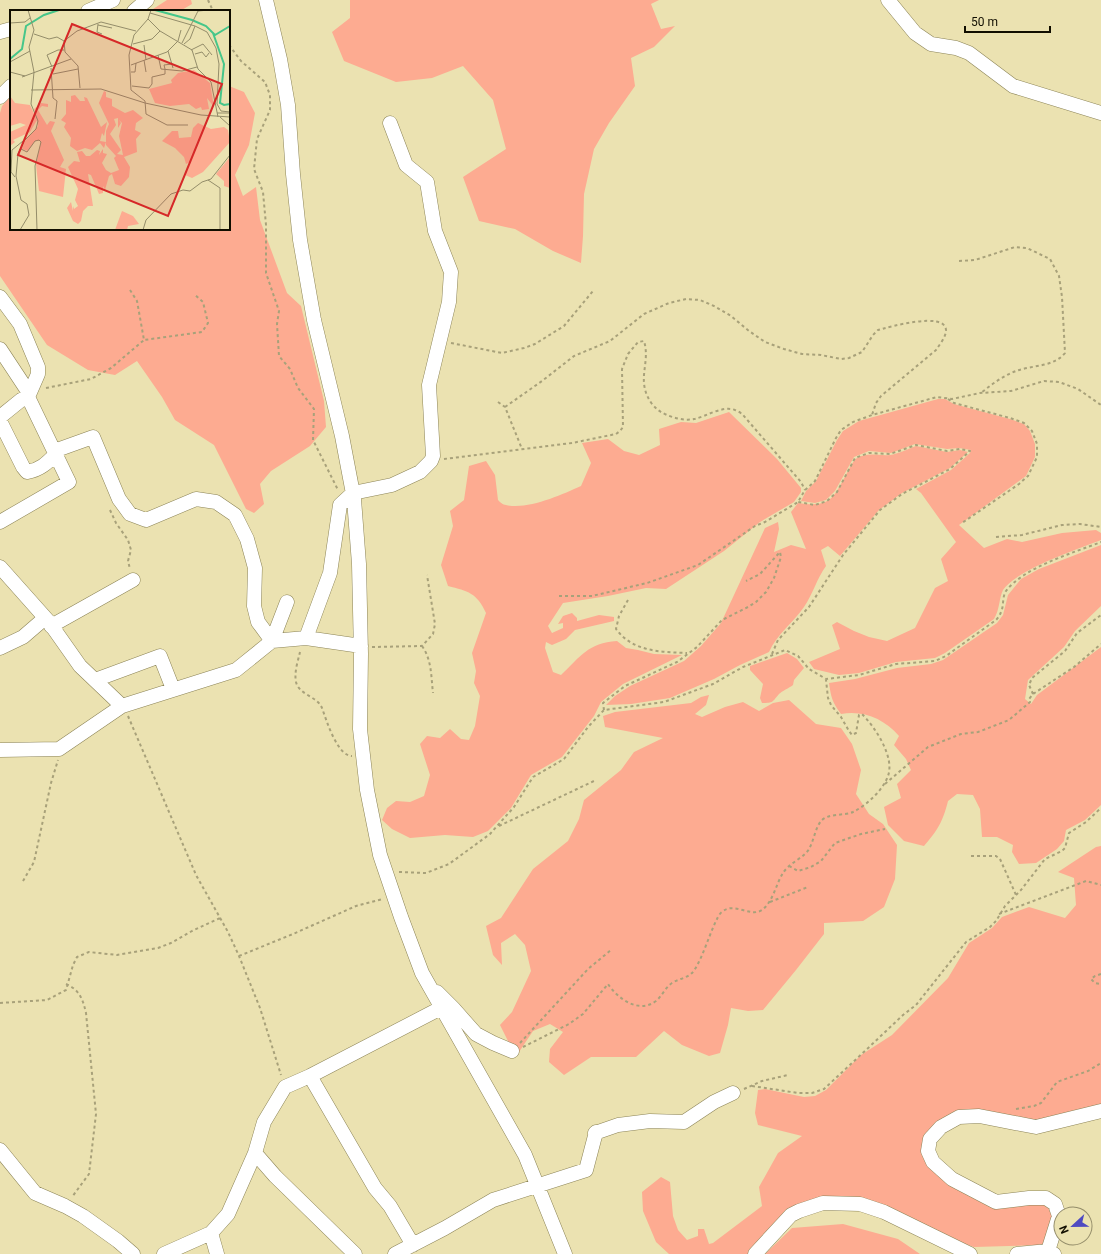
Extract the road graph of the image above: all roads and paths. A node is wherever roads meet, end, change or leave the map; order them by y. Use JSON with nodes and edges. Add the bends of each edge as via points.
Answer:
{"nodes":[{"id":1,"x":114,"y":0,"type":"edge"},
{"id":2,"x":147,"y":0,"type":"edge"},
{"id":3,"x":208,"y":0,"type":"edge"},
{"id":4,"x":266,"y":0,"type":"edge"},
{"id":5,"x":888,"y":0,"type":"edge"},
{"id":6,"x":90,"y":10,"type":"edge"},
{"id":7,"x":135,"y":10,"type":"edge"},
{"id":8,"x":213,"y":10,"type":"edge"},
{"id":9,"x":10,"y":29,"type":"edge"},
{"id":10,"x":0,"y":32,"type":"edge"},
{"id":11,"x":230,"y":46,"type":"edge"},
{"id":12,"x":10,"y":87,"type":"edge"},
{"id":13,"x":0,"y":97,"type":"edge"},
{"id":14,"x":1101,"y":113,"type":"edge"},
{"id":15,"x":390,"y":123,"type":"dead end"},
{"id":16,"x":959,"y":261,"type":"dead end"},
{"id":17,"x":130,"y":290,"type":"dead end"},
{"id":18,"x":593,"y":291,"type":"dead end"},
{"id":19,"x":194,"y":294,"type":"dead end"},
{"id":20,"x":0,"y":296,"type":"edge"},
{"id":21,"x":144,"y":340,"type":"junction"},
{"id":22,"x":440,"y":340,"type":"junction"},
{"id":23,"x":0,"y":348,"type":"edge"},
{"id":24,"x":29,"y":393,"type":"junction"},
{"id":25,"x":980,"y":394,"type":"junction"},
{"id":26,"x":945,"y":398,"type":"junction"},
{"id":27,"x":498,"y":402,"type":"dead end"},
{"id":28,"x":1101,"y":405,"type":"edge"},
{"id":29,"x":505,"y":407,"type":"junction"},
{"id":30,"x":872,"y":415,"type":"junction"},
{"id":31,"x":0,"y":417,"type":"edge"},
{"id":32,"x":0,"y":421,"type":"edge"},
{"id":33,"x":522,"y":449,"type":"junction"},
{"id":34,"x":55,"y":453,"type":"junction"},
{"id":35,"x":432,"y":458,"type":"junction"},
{"id":36,"x":805,"y":490,"type":"junction"},
{"id":37,"x":119,"y":497,"type":"junction"},
{"id":38,"x":349,"y":497,"type":"junction"},
{"id":39,"x":798,"y":502,"type":"junction"},
{"id":40,"x":0,"y":522,"type":"edge"},
{"id":41,"x":962,"y":523,"type":"dead end"},
{"id":42,"x":1101,"y":527,"type":"edge"},
{"id":43,"x":996,"y":537,"type":"dead end"},
{"id":44,"x":1101,"y":542,"type":"edge"},
{"id":45,"x":0,"y":567,"type":"edge"},
{"id":46,"x":427,"y":575,"type":"dead end"},
{"id":47,"x":133,"y":580,"type":"joint"},
{"id":48,"x":746,"y":581,"type":"dead end"},
{"id":49,"x":559,"y":596,"type":"dead end"},
{"id":50,"x":628,"y":600,"type":"dead end"},
{"id":51,"x":287,"y":602,"type":"dead end"},
{"id":52,"x":1101,"y":615,"type":"edge"},
{"id":53,"x":48,"y":622,"type":"junction"},
{"id":54,"x":304,"y":638,"type":"junction"},
{"id":55,"x":272,"y":641,"type":"junction"},
{"id":56,"x":1101,"y":644,"type":"edge"},
{"id":57,"x":361,"y":646,"type":"junction"},
{"id":58,"x":422,"y":646,"type":"junction"},
{"id":59,"x":0,"y":648,"type":"edge"},
{"id":60,"x":688,"y":654,"type":"junction"},
{"id":61,"x":772,"y":654,"type":"junction"},
{"id":62,"x":826,"y":679,"type":"junction"},
{"id":63,"x":95,"y":680,"type":"junction"},
{"id":64,"x":173,"y":689,"type":"junction"},
{"id":65,"x":433,"y":693,"type":"dead end"},
{"id":66,"x":1033,"y":694,"type":"junction"},
{"id":67,"x":122,"y":706,"type":"junction"},
{"id":68,"x":604,"y":710,"type":"junction"},
{"id":69,"x":63,"y":747,"type":"junction"},
{"id":70,"x":0,"y":750,"type":"edge"},
{"id":71,"x":363,"y":755,"type":"junction"},
{"id":72,"x":596,"y":780,"type":"dead end"},
{"id":73,"x":884,"y":786,"type":"junction"},
{"id":74,"x":1101,"y":808,"type":"edge"},
{"id":75,"x":497,"y":827,"type":"junction"},
{"id":76,"x":885,"y":829,"type":"dead end"},
{"id":77,"x":971,"y":856,"type":"dead end"},
{"id":78,"x":789,"y":866,"type":"junction"},
{"id":79,"x":386,"y":873,"type":"junction"},
{"id":80,"x":23,"y":882,"type":"dead end"},
{"id":81,"x":1101,"y":885,"type":"edge"},
{"id":82,"x":808,"y":887,"type":"dead end"},
{"id":83,"x":1016,"y":895,"type":"junction"},
{"id":84,"x":384,"y":899,"type":"dead end"},
{"id":85,"x":769,"y":902,"type":"junction"},
{"id":86,"x":999,"y":914,"type":"junction"},
{"id":87,"x":220,"y":918,"type":"junction"},
{"id":88,"x":611,"y":950,"type":"dead end"},
{"id":89,"x":239,"y":956,"type":"junction"},
{"id":90,"x":1101,"y":974,"type":"edge"},
{"id":91,"x":66,"y":984,"type":"junction"},
{"id":92,"x":428,"y":984,"type":"junction"},
{"id":93,"x":1101,"y":984,"type":"edge"},
{"id":94,"x":0,"y":1003,"type":"edge"},
{"id":95,"x":441,"y":1008,"type":"junction"},
{"id":96,"x":512,"y":1051,"type":"junction"},
{"id":97,"x":1101,"y":1063,"type":"edge"},
{"id":98,"x":788,"y":1075,"type":"dead end"},
{"id":99,"x":310,"y":1076,"type":"junction"},
{"id":100,"x":752,"y":1086,"type":"junction"},
{"id":101,"x":285,"y":1087,"type":"junction"},
{"id":102,"x":733,"y":1093,"type":"joint"},
{"id":103,"x":1014,"y":1110,"type":"dead end"},
{"id":104,"x":1101,"y":1111,"type":"edge"},
{"id":105,"x":0,"y":1150,"type":"edge"},
{"id":106,"x":255,"y":1153,"type":"junction"},
{"id":107,"x":538,"y":1186,"type":"junction"},
{"id":108,"x":65,"y":1206,"type":"junction"},
{"id":109,"x":211,"y":1233,"type":"junction"},
{"id":110,"x":413,"y":1245,"type":"junction"},
{"id":111,"x":1051,"y":1253,"type":"edge"},
{"id":112,"x":134,"y":1254,"type":"edge"},
{"id":113,"x":164,"y":1254,"type":"edge"},
{"id":114,"x":217,"y":1254,"type":"edge"},
{"id":115,"x":355,"y":1254,"type":"edge"},
{"id":116,"x":395,"y":1254,"type":"edge"},
{"id":117,"x":565,"y":1254,"type":"edge"},
{"id":118,"x":755,"y":1254,"type":"edge"},
{"id":119,"x":970,"y":1254,"type":"edge"},
{"id":120,"x":1017,"y":1254,"type":"edge"}],
"edges":[{"from":1,"to":6,"type":"street"},
{"from":2,"to":7,"type":"street"},
{"from":3,"to":8,"type":"path"},
{"from":4,"to":38,"type":"street","via":[[288,105],[300,240],[313,312],[342,436]]},
{"from":5,"to":14,"type":"street","via":[[915,33],[931,44],[969,53],[1013,86]]},
{"from":9,"to":10,"type":"street"},
{"from":11,"to":38,"type":"path","via":[[241,61],[265,82],[270,95],[270,110],[257,139],[254,169],[263,192],[266,273],[279,311],[279,356],[290,369],[298,388],[314,409],[313,440],[332,480]]},
{"from":12,"to":13,"type":"street"},
{"from":15,"to":22,"type":"street","via":[[406,165],[427,182],[435,231],[451,272],[450,302]]},
{"from":16,"to":25,"type":"path","via":[[975,260],[1015,247],[1027,248],[1050,260],[1059,276],[1065,353],[1055,362],[1017,370]]},
{"from":17,"to":21,"type":"path","via":[[137,301]]},
{"from":18,"to":22,"type":"path","via":[[564,326],[524,348],[502,354]]},
{"from":19,"to":21,"type":"path","via":[[203,302],[208,323],[202,332]]},
{"from":20,"to":24,"type":"street","via":[[20,324],[38,367],[38,374]]},
{"from":21,"to":24,"type":"path","via":[[111,368],[91,379]]},
{"from":22,"to":35,"type":"street","via":[[429,384]]},
{"from":23,"to":24,"type":"street"},
{"from":24,"to":31,"type":"street"},
{"from":24,"to":34,"type":"street"},
{"from":25,"to":26,"type":"path"},
{"from":25,"to":28,"type":"path","via":[[1011,391],[1044,381],[1059,382],[1078,390]]},
{"from":26,"to":30,"type":"path","via":[[918,401]]},
{"from":26,"to":41,"type":"path","via":[[954,403],[1024,423],[1032,431],[1037,444],[1037,457],[1028,476]]},
{"from":27,"to":29,"type":"path"},
{"from":29,"to":30,"type":"path","via":[[574,356],[610,341],[644,314],[669,302],[700,300],[731,316],[765,342],[802,354],[841,359],[862,352],[878,330],[924,320],[940,322],[946,330],[936,350],[881,396]]},
{"from":29,"to":33,"type":"path"},
{"from":30,"to":36,"type":"path","via":[[841,430],[815,481]]},
{"from":32,"to":34,"type":"street","via":[[27,472],[44,466]]},
{"from":33,"to":35,"type":"path","via":[[443,460]]},
{"from":33,"to":36,"type":"path","via":[[572,443],[620,431],[623,427],[622,369],[628,354],[638,342],[644,341],[646,347],[643,379],[647,394],[658,411],[671,417],[693,420],[726,409],[735,410],[743,415],[801,482]]},
{"from":34,"to":37,"type":"street","via":[[93,437]]},
{"from":34,"to":40,"type":"street","via":[[70,482]]},
{"from":35,"to":38,"type":"street","via":[[420,472],[392,485]]},
{"from":36,"to":39,"type":"path"},
{"from":37,"to":47,"type":"path","via":[[111,503],[110,508],[116,523],[128,540],[131,550],[128,561]]},
{"from":37,"to":55,"type":"street","via":[[130,514],[146,520],[196,499],[216,502],[234,515],[247,539],[255,568],[254,606],[258,622]]},
{"from":38,"to":54,"type":"street","via":[[340,506],[330,573]]},
{"from":38,"to":57,"type":"street","via":[[359,564]]},
{"from":39,"to":49,"type":"path","via":[[755,526],[698,565],[647,583],[592,596]]},
{"from":39,"to":61,"type":"path","via":[[815,505],[827,501],[836,492],[855,458],[869,453],[890,454],[916,445],[947,451],[970,451],[950,469],[902,494],[880,510],[843,555],[809,607],[778,640]]},
{"from":42,"to":43,"type":"path","via":[[1062,525],[1022,535]]},
{"from":44,"to":62,"type":"path","via":[[1024,574],[1004,593],[1001,613],[996,620],[946,656],[935,660],[896,664],[859,675]]},
{"from":45,"to":53,"type":"street"},
{"from":46,"to":58,"type":"path","via":[[435,624],[433,634]]},
{"from":47,"to":53,"type":"street"},
{"from":48,"to":60,"type":"path","via":[[760,574],[780,552],[781,557],[774,578],[766,592],[756,602],[722,620]]},
{"from":50,"to":60,"type":"path","via":[[619,616],[616,629],[620,635],[636,646],[653,651]]},
{"from":51,"to":55,"type":"street"},
{"from":52,"to":66,"type":"path","via":[[1077,633],[1065,651],[1032,678],[1030,685]]},
{"from":53,"to":59,"type":"street"},
{"from":53,"to":63,"type":"street","via":[[80,666]]},
{"from":54,"to":55,"type":"street"},
{"from":54,"to":57,"type":"street"},
{"from":54,"to":71,"type":"path","via":[[295,671],[296,683],[301,691],[320,704],[342,750],[349,756]]},
{"from":55,"to":64,"type":"street","via":[[236,670]]},
{"from":56,"to":66,"type":"path","via":[[1074,667]]},
{"from":57,"to":58,"type":"path"},
{"from":57,"to":71,"type":"street","via":[[360,729]]},
{"from":58,"to":65,"type":"path","via":[[430,664]]},
{"from":60,"to":68,"type":"path","via":[[677,662],[625,686],[603,703]]},
{"from":61,"to":62,"type":"path","via":[[785,650],[798,656],[809,669]]},
{"from":61,"to":68,"type":"path","via":[[713,684],[664,702]]},
{"from":62,"to":73,"type":"path","via":[[831,706],[842,717],[852,735],[856,733],[859,715],[862,714],[885,746],[889,774]]},
{"from":63,"to":64,"type":"street","via":[[160,656]]},
{"from":63,"to":67,"type":"street"},
{"from":64,"to":67,"type":"street"},
{"from":66,"to":73,"type":"path","via":[[1030,702],[1008,720],[928,747]]},
{"from":67,"to":69,"type":"street"},
{"from":67,"to":87,"type":"path","via":[[196,875]]},
{"from":68,"to":75,"type":"path","via":[[564,759],[533,777],[514,807]]},
{"from":69,"to":70,"type":"street","via":[[59,750]]},
{"from":69,"to":80,"type":"path","via":[[51,783],[34,862]]},
{"from":71,"to":79,"type":"street","via":[[367,790]]},
{"from":72,"to":75,"type":"path"},
{"from":73,"to":78,"type":"path","via":[[853,812],[822,820],[809,850]]},
{"from":74,"to":83,"type":"path","via":[[1069,833],[1065,848],[1045,859]]},
{"from":75,"to":79,"type":"path","via":[[449,864],[426,873]]},
{"from":76,"to":78,"type":"path","via":[[835,843],[821,861],[811,867],[798,871]]},
{"from":77,"to":83,"type":"path","via":[[996,856],[1000,859]]},
{"from":78,"to":85,"type":"path","via":[[783,872]]},
{"from":79,"to":92,"type":"street","via":[[411,945]]},
{"from":81,"to":86,"type":"path","via":[[1086,880]]},
{"from":82,"to":85,"type":"path"},
{"from":83,"to":86,"type":"path"},
{"from":84,"to":89,"type":"path","via":[[356,906]]},
{"from":85,"to":96,"type":"path","via":[[761,911],[729,908],[722,912],[695,970],[690,976],[672,983],[648,1006],[638,1006],[624,1000],[614,993],[608,984],[584,1014],[574,1021]]},
{"from":86,"to":100,"type":"path","via":[[990,927],[966,942],[916,1005],[824,1089],[812,1093],[798,1093]]},
{"from":87,"to":89,"type":"path"},
{"from":87,"to":91,"type":"path","via":[[158,948],[116,955],[89,952],[78,957]]},
{"from":88,"to":96,"type":"path","via":[[588,969]]},
{"from":89,"to":101,"type":"path","via":[[260,1008]]},
{"from":90,"to":93,"type":"path","via":[[1092,979],[1095,983]]},
{"from":91,"to":94,"type":"path","via":[[66,990],[47,1000]]},
{"from":91,"to":108,"type":"path","via":[[78,992],[86,1013],[96,1114],[89,1174]]},
{"from":92,"to":95,"type":"street"},
{"from":92,"to":96,"type":"street","via":[[476,1034]]},
{"from":95,"to":99,"type":"street"},
{"from":95,"to":107,"type":"street","via":[[525,1155]]},
{"from":97,"to":103,"type":"path","via":[[1088,1071],[1057,1082],[1041,1103]]},
{"from":98,"to":100,"type":"path"},
{"from":99,"to":101,"type":"street"},
{"from":99,"to":110,"type":"street","via":[[375,1188],[390,1206]]},
{"from":100,"to":102,"type":"path"},
{"from":101,"to":106,"type":"street","via":[[264,1122]]},
{"from":102,"to":107,"type":"street","via":[[684,1122],[644,1121],[595,1132],[586,1170]]},
{"from":104,"to":111,"type":"street","via":[[1036,1127],[978,1116],[959,1117],[941,1127],[930,1139],[928,1151],[933,1162],[952,1179],[996,1202],[1046,1198],[1055,1204],[1060,1216]]},
{"from":105,"to":108,"type":"street","via":[[35,1193]]},
{"from":106,"to":109,"type":"street","via":[[228,1214]]},
{"from":106,"to":115,"type":"street"},
{"from":107,"to":110,"type":"street","via":[[493,1200]]},
{"from":107,"to":117,"type":"street"},
{"from":108,"to":112,"type":"street","via":[[83,1216]]},
{"from":109,"to":113,"type":"street"},
{"from":109,"to":114,"type":"street"},
{"from":110,"to":116,"type":"street"},
{"from":111,"to":120,"type":"street"},
{"from":118,"to":119,"type":"street","via":[[791,1215],[824,1203],[860,1204],[884,1212]]}]}
